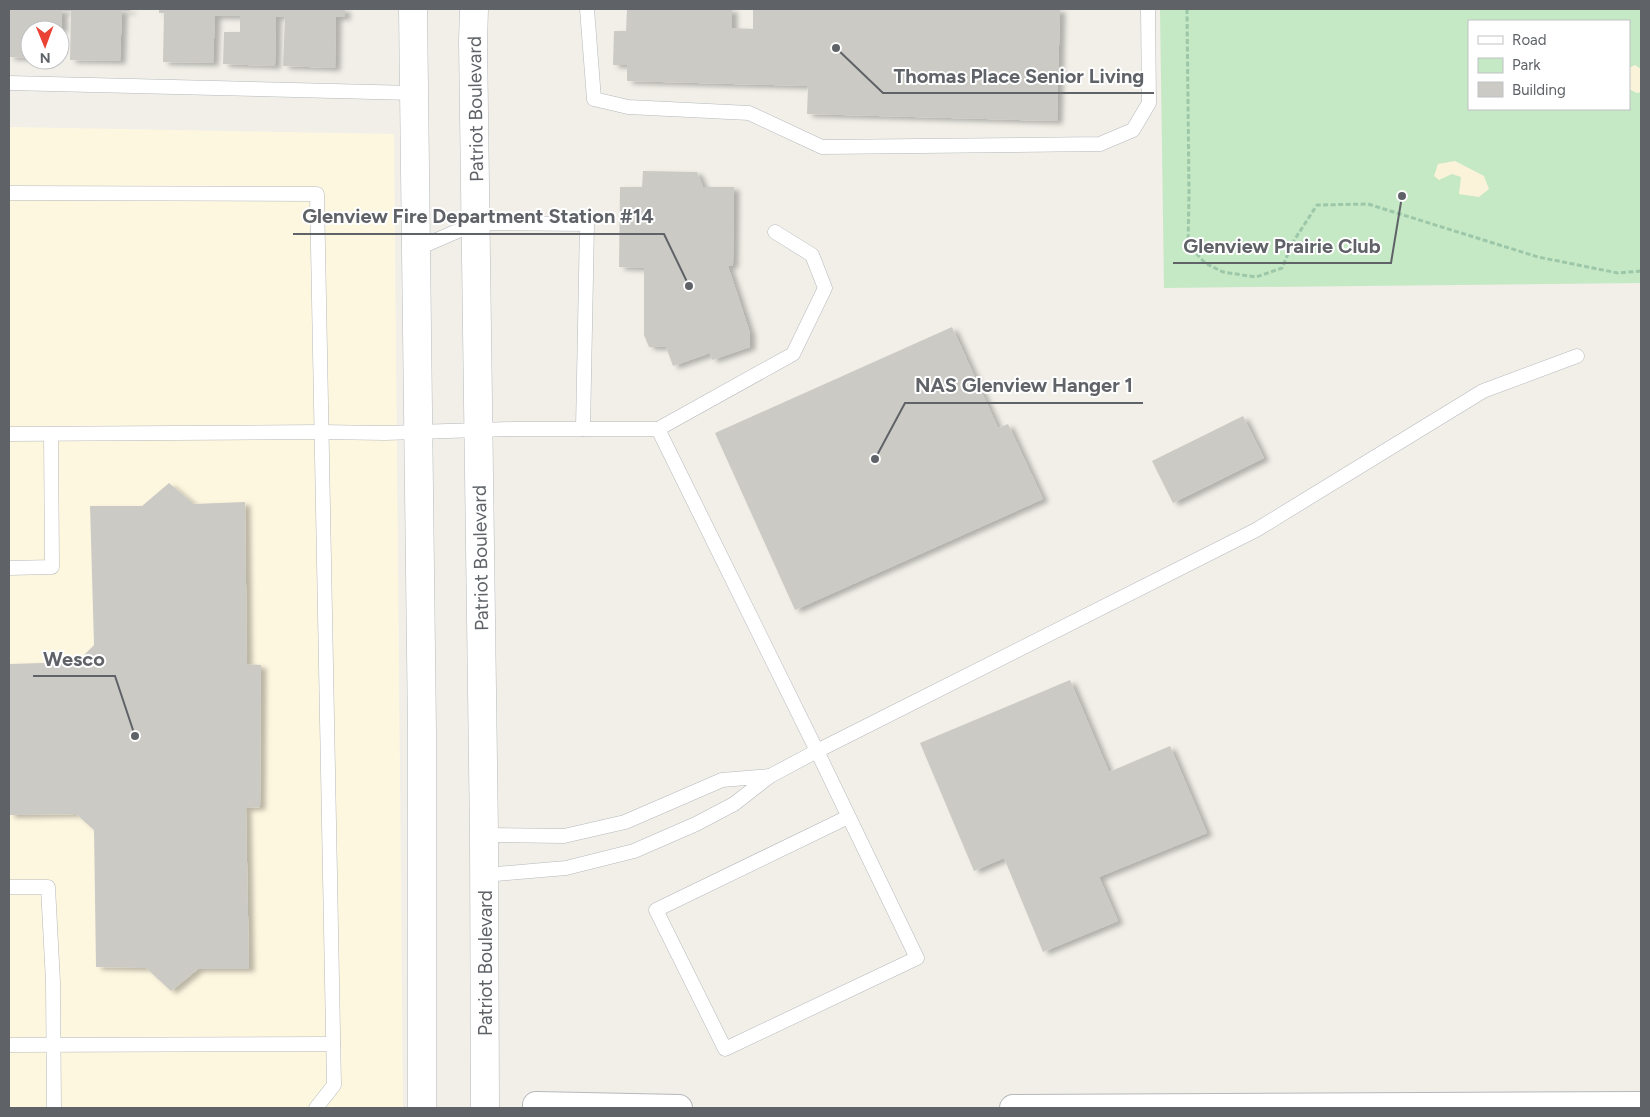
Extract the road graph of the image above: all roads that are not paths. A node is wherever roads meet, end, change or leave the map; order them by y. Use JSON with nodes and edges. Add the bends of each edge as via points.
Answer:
{"nodes":[{"id":1,"x":413,"y":9,"type":"edge"},
{"id":2,"x":474,"y":9,"type":"edge"},
{"id":3,"x":587,"y":9,"type":"edge"},
{"id":4,"x":1148,"y":9,"type":"edge"},
{"id":5,"x":9,"y":83,"type":"edge"},
{"id":6,"x":414,"y":92,"type":"junction"},
{"id":7,"x":9,"y":193,"type":"edge"},
{"id":8,"x":476,"y":223,"type":"junction"},
{"id":9,"x":775,"y":232,"type":"dead end"},
{"id":10,"x":416,"y":249,"type":"junction"},
{"id":11,"x":1577,"y":356,"type":"dead end"},
{"id":12,"x":582,"y":429,"type":"junction"},
{"id":13,"x":658,"y":429,"type":"junction"},
{"id":14,"x":479,"y":430,"type":"junction"},
{"id":15,"x":322,"y":432,"type":"junction"},
{"id":16,"x":418,"y":432,"type":"junction"},
{"id":17,"x":9,"y":434,"type":"edge"},
{"id":18,"x":51,"y":434,"type":"junction"},
{"id":19,"x":9,"y":568,"type":"edge"},
{"id":20,"x":817,"y":751,"type":"junction"},
{"id":21,"x":770,"y":776,"type":"junction"},
{"id":22,"x":848,"y":817,"type":"junction"},
{"id":23,"x":484,"y":835,"type":"junction"},
{"id":24,"x":485,"y":876,"type":"junction"},
{"id":25,"x":9,"y":887,"type":"edge"},
{"id":26,"x":333,"y":1044,"type":"junction"},
{"id":27,"x":9,"y":1045,"type":"edge"},
{"id":28,"x":53,"y":1045,"type":"junction"},
{"id":29,"x":536,"y":1105,"type":"dead end"},
{"id":30,"x":1641,"y":1105,"type":"edge"},
{"id":31,"x":1301,"y":1107,"type":"edge"},
{"id":32,"x":1468,"y":1107,"type":"edge"},
{"id":33,"x":54,"y":1108,"type":"edge"},
{"id":34,"x":316,"y":1108,"type":"edge"},
{"id":35,"x":422,"y":1108,"type":"edge"},
{"id":36,"x":485,"y":1108,"type":"edge"},
{"id":37,"x":679,"y":1108,"type":"edge"},
{"id":38,"x":1013,"y":1108,"type":"edge"},
{"id":39,"x":1054,"y":1108,"type":"edge"}],
"edges":[{"from":1,"to":6,"type":"main road"},
{"from":2,"to":8,"type":"main road","name":"Patriot Boulevard"},
{"from":3,"to":4,"type":"lane","via":[[594,99],[628,107],[749,113],[822,147],[1100,144],[1117,137],[1133,130],[1150,103]]},
{"from":5,"to":6,"type":"lane"},
{"from":6,"to":10,"type":"main road"},
{"from":7,"to":15,"type":"lane","via":[[317,194]]},
{"from":8,"to":10,"type":"lane"},
{"from":8,"to":12,"type":"lane","via":[[587,224]]},
{"from":8,"to":14,"type":"main road","name":"Patriot Boulevard"},
{"from":9,"to":13,"type":"lane","via":[[812,255],[825,288],[793,354]]},
{"from":10,"to":16,"type":"main road"},
{"from":11,"to":20,"type":"lane","via":[[1482,391],[1256,530]]},
{"from":12,"to":13,"type":"lane"},
{"from":12,"to":14,"type":"lane"},
{"from":13,"to":20,"type":"lane"},
{"from":14,"to":16,"type":"lane"},
{"from":14,"to":23,"type":"main road","name":"Patriot Boulevard"},
{"from":15,"to":16,"type":"lane"},
{"from":15,"to":18,"type":"lane"},
{"from":15,"to":26,"type":"lane"},
{"from":16,"to":35,"type":"main road"},
{"from":17,"to":18,"type":"lane"},
{"from":18,"to":19,"type":"lane","via":[[52,567]]},
{"from":20,"to":21,"type":"lane"},
{"from":20,"to":22,"type":"lane"},
{"from":21,"to":23,"type":"lane","via":[[722,780],[625,822],[564,836]]},
{"from":21,"to":24,"type":"lane","via":[[734,804],[634,851],[566,868]]},
{"from":22,"to":22,"type":"lane","via":[[917,958],[725,1049],[656,910]]},
{"from":23,"to":24,"type":"main road","name":"Patriot Boulevard"},
{"from":24,"to":36,"type":"main road","name":"Patriot Boulevard"},
{"from":25,"to":28,"type":"lane","via":[[48,887]]},
{"from":26,"to":28,"type":"lane"},
{"from":26,"to":34,"type":"lane","via":[[334,1085]]},
{"from":27,"to":28,"type":"lane"},
{"from":28,"to":33,"type":"lane"},
{"from":29,"to":37,"type":"street"},
{"from":30,"to":32,"type":"street"},
{"from":31,"to":32,"type":"street"},
{"from":31,"to":39,"type":"street"},
{"from":38,"to":39,"type":"street"}]}
